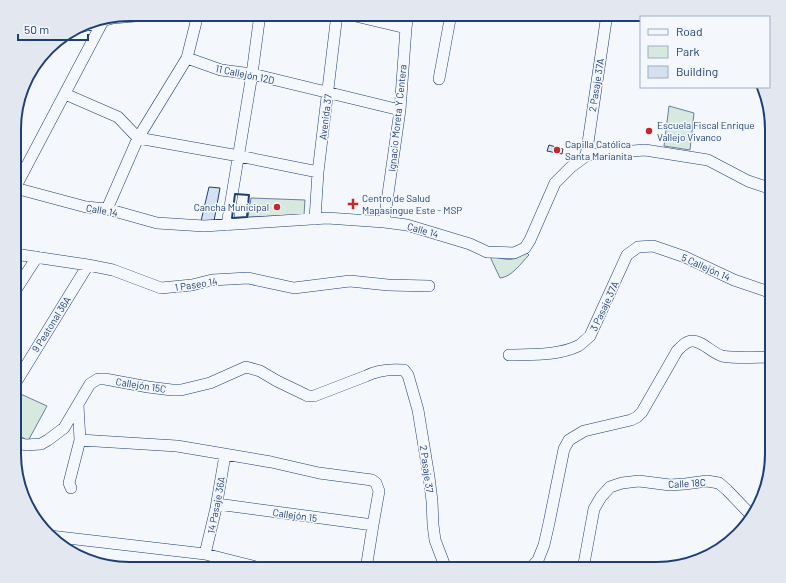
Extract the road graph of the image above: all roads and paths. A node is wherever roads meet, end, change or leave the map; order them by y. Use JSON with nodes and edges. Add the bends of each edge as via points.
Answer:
{"nodes":[{"id":1,"x":196,"y":21,"type":"edge"},
{"id":2,"x":259,"y":21,"type":"edge"},
{"id":3,"x":336,"y":21,"type":"edge"},
{"id":4,"x":376,"y":21,"type":"edge"},
{"id":5,"x":407,"y":21,"type":"edge"},
{"id":6,"x":450,"y":21,"type":"edge"},
{"id":7,"x":606,"y":21,"type":"edge"},
{"id":8,"x":101,"y":25,"type":"edge"},
{"id":9,"x":406,"y":28,"type":"junction"},
{"id":10,"x":186,"y":58,"type":"junction"},
{"id":11,"x":252,"y":74,"type":"junction"},
{"id":12,"x":439,"y":79,"type":"dead end"},
{"id":13,"x":328,"y":92,"type":"junction"},
{"id":14,"x":65,"y":94,"type":"junction"},
{"id":15,"x":400,"y":110,"type":"junction"},
{"id":16,"x":138,"y":138,"type":"junction"},
{"id":17,"x":239,"y":156,"type":"junction"},
{"id":18,"x":586,"y":156,"type":"junction"},
{"id":19,"x":318,"y":172,"type":"junction"},
{"id":20,"x":21,"y":177,"type":"edge"},
{"id":21,"x":765,"y":187,"type":"edge"},
{"id":22,"x":21,"y":190,"type":"edge"},
{"id":23,"x":107,"y":209,"type":"junction"},
{"id":24,"x":315,"y":219,"type":"junction"},
{"id":25,"x":384,"y":222,"type":"junction"},
{"id":26,"x":227,"y":225,"type":"junction"},
{"id":27,"x":638,"y":247,"type":"joint"},
{"id":28,"x":21,"y":255,"type":"edge"},
{"id":29,"x":37,"y":257,"type":"junction"},
{"id":30,"x":88,"y":265,"type":"junction"},
{"id":31,"x":21,"y":281,"type":"edge"},
{"id":32,"x":429,"y":286,"type":"dead end"},
{"id":33,"x":765,"y":291,"type":"edge"},
{"id":34,"x":509,"y":355,"type":"dead end"},
{"id":35,"x":765,"y":357,"type":"edge"},
{"id":36,"x":404,"y":370,"type":"joint"},
{"id":37,"x":21,"y":374,"type":"edge"},
{"id":38,"x":78,"y":405,"type":"junction"},
{"id":39,"x":80,"y":440,"type":"junction"},
{"id":40,"x":21,"y":444,"type":"edge"},
{"id":41,"x":225,"y":455,"type":"junction"},
{"id":42,"x":71,"y":488,"type":"dead end"},
{"id":43,"x":217,"y":504,"type":"junction"},
{"id":44,"x":748,"y":512,"type":"edge"},
{"id":45,"x":373,"y":525,"type":"junction"},
{"id":46,"x":60,"y":537,"type":"edge"},
{"id":47,"x":205,"y":554,"type":"junction"},
{"id":48,"x":231,"y":562,"type":"edge"},
{"id":49,"x":367,"y":562,"type":"edge"},
{"id":50,"x":443,"y":562,"type":"edge"},
{"id":51,"x":536,"y":562,"type":"edge"},
{"id":52,"x":584,"y":562,"type":"edge"}],
"edges":[{"from":1,"to":10,"type":"street"},
{"from":2,"to":11,"type":"street"},
{"from":3,"to":13,"type":"street","name":"Avenida 37"},
{"from":4,"to":9,"type":"street"},
{"from":5,"to":9,"type":"street","name":"Ignacio Moreta Y Centera"},
{"from":6,"to":12,"type":"street"},
{"from":7,"to":18,"type":"street","name":"2 Pasaje 37A"},
{"from":8,"to":14,"type":"street"},
{"from":9,"to":15,"type":"street","name":"Ignacio Moreta Y Centera"},
{"from":10,"to":11,"type":"street","name":"11 Callejón 12D","via":[[221,70]]},
{"from":10,"to":16,"type":"street"},
{"from":11,"to":13,"type":"street","name":"11 Callejón 12D"},
{"from":11,"to":17,"type":"street"},
{"from":13,"to":15,"type":"street","name":"11 Callejón 12D"},
{"from":13,"to":19,"type":"street","name":"Avenida 37"},
{"from":14,"to":16,"type":"street","via":[[118,117]]},
{"from":14,"to":20,"type":"street"},
{"from":15,"to":25,"type":"street","name":"Ignacio Moreta Y Centera"},
{"from":16,"to":17,"type":"street"},
{"from":16,"to":23,"type":"street"},
{"from":17,"to":19,"type":"street"},
{"from":17,"to":26,"type":"street"},
{"from":18,"to":21,"type":"street","name":"Calle 14","via":[[645,150],[708,160],[748,181]]},
{"from":18,"to":25,"type":"street","name":"Calle 14","via":[[570,167],[555,183],[530,240],[525,248],[514,253],[487,252],[470,244],[407,225]]},
{"from":19,"to":24,"type":"street","name":"Avenida 37"},
{"from":22,"to":23,"type":"street","name":"Calle 14","via":[[86,207]]},
{"from":23,"to":26,"type":"street","name":"Calle 14","via":[[157,224]]},
{"from":24,"to":25,"type":"street","name":"Calle 14"},
{"from":24,"to":26,"type":"street","name":"Calle 14"},
{"from":27,"to":33,"type":"street","name":"5 Callejón 14","via":[[653,246]]},
{"from":27,"to":34,"type":"street","name":"3 Pasaje 37A","via":[[627,255],[590,336],[579,346],[550,353]]},
{"from":28,"to":29,"type":"street","name":"1 Paseo 14"},
{"from":29,"to":30,"type":"street","name":"1 Paseo 14"},
{"from":29,"to":31,"type":"street"},
{"from":30,"to":32,"type":"street","name":"1 Paseo 14","via":[[113,270],[160,288],[212,280],[248,278],[294,288],[350,281]]},
{"from":30,"to":37,"type":"street","name":"9 Peatonal 36A"},
{"from":35,"to":51,"type":"street","via":[[722,355],[691,341],[677,351],[642,412],[636,417],[584,431],[570,440],[564,449],[544,545]]},
{"from":36,"to":38,"type":"street","name":"Callejón 15C","via":[[372,373],[314,396],[308,396],[260,371],[246,368],[210,383],[181,390],[98,379],[90,384]]},
{"from":36,"to":50,"type":"street","name":"2 Pasaje 37","via":[[408,375],[418,410],[432,501],[432,525]]},
{"from":38,"to":39,"type":"street"},
{"from":38,"to":40,"type":"street","name":"Callejón 15C","via":[[64,428],[48,440],[41,444]]},
{"from":39,"to":41,"type":"street","via":[[177,446]]},
{"from":39,"to":42,"type":"street","via":[[69,483]]},
{"from":41,"to":43,"type":"street","name":"14 Pasaje 36A"},
{"from":41,"to":45,"type":"street","via":[[372,480],[379,491]]},
{"from":43,"to":45,"type":"street","name":"Callejón 15"},
{"from":43,"to":47,"type":"street","name":"14 Pasaje 36A"},
{"from":44,"to":52,"type":"street","name":"Calle 18C","via":[[719,483],[622,483],[610,487],[594,509]]},
{"from":45,"to":49,"type":"street"},
{"from":46,"to":47,"type":"street"},
{"from":47,"to":48,"type":"street"}]}
